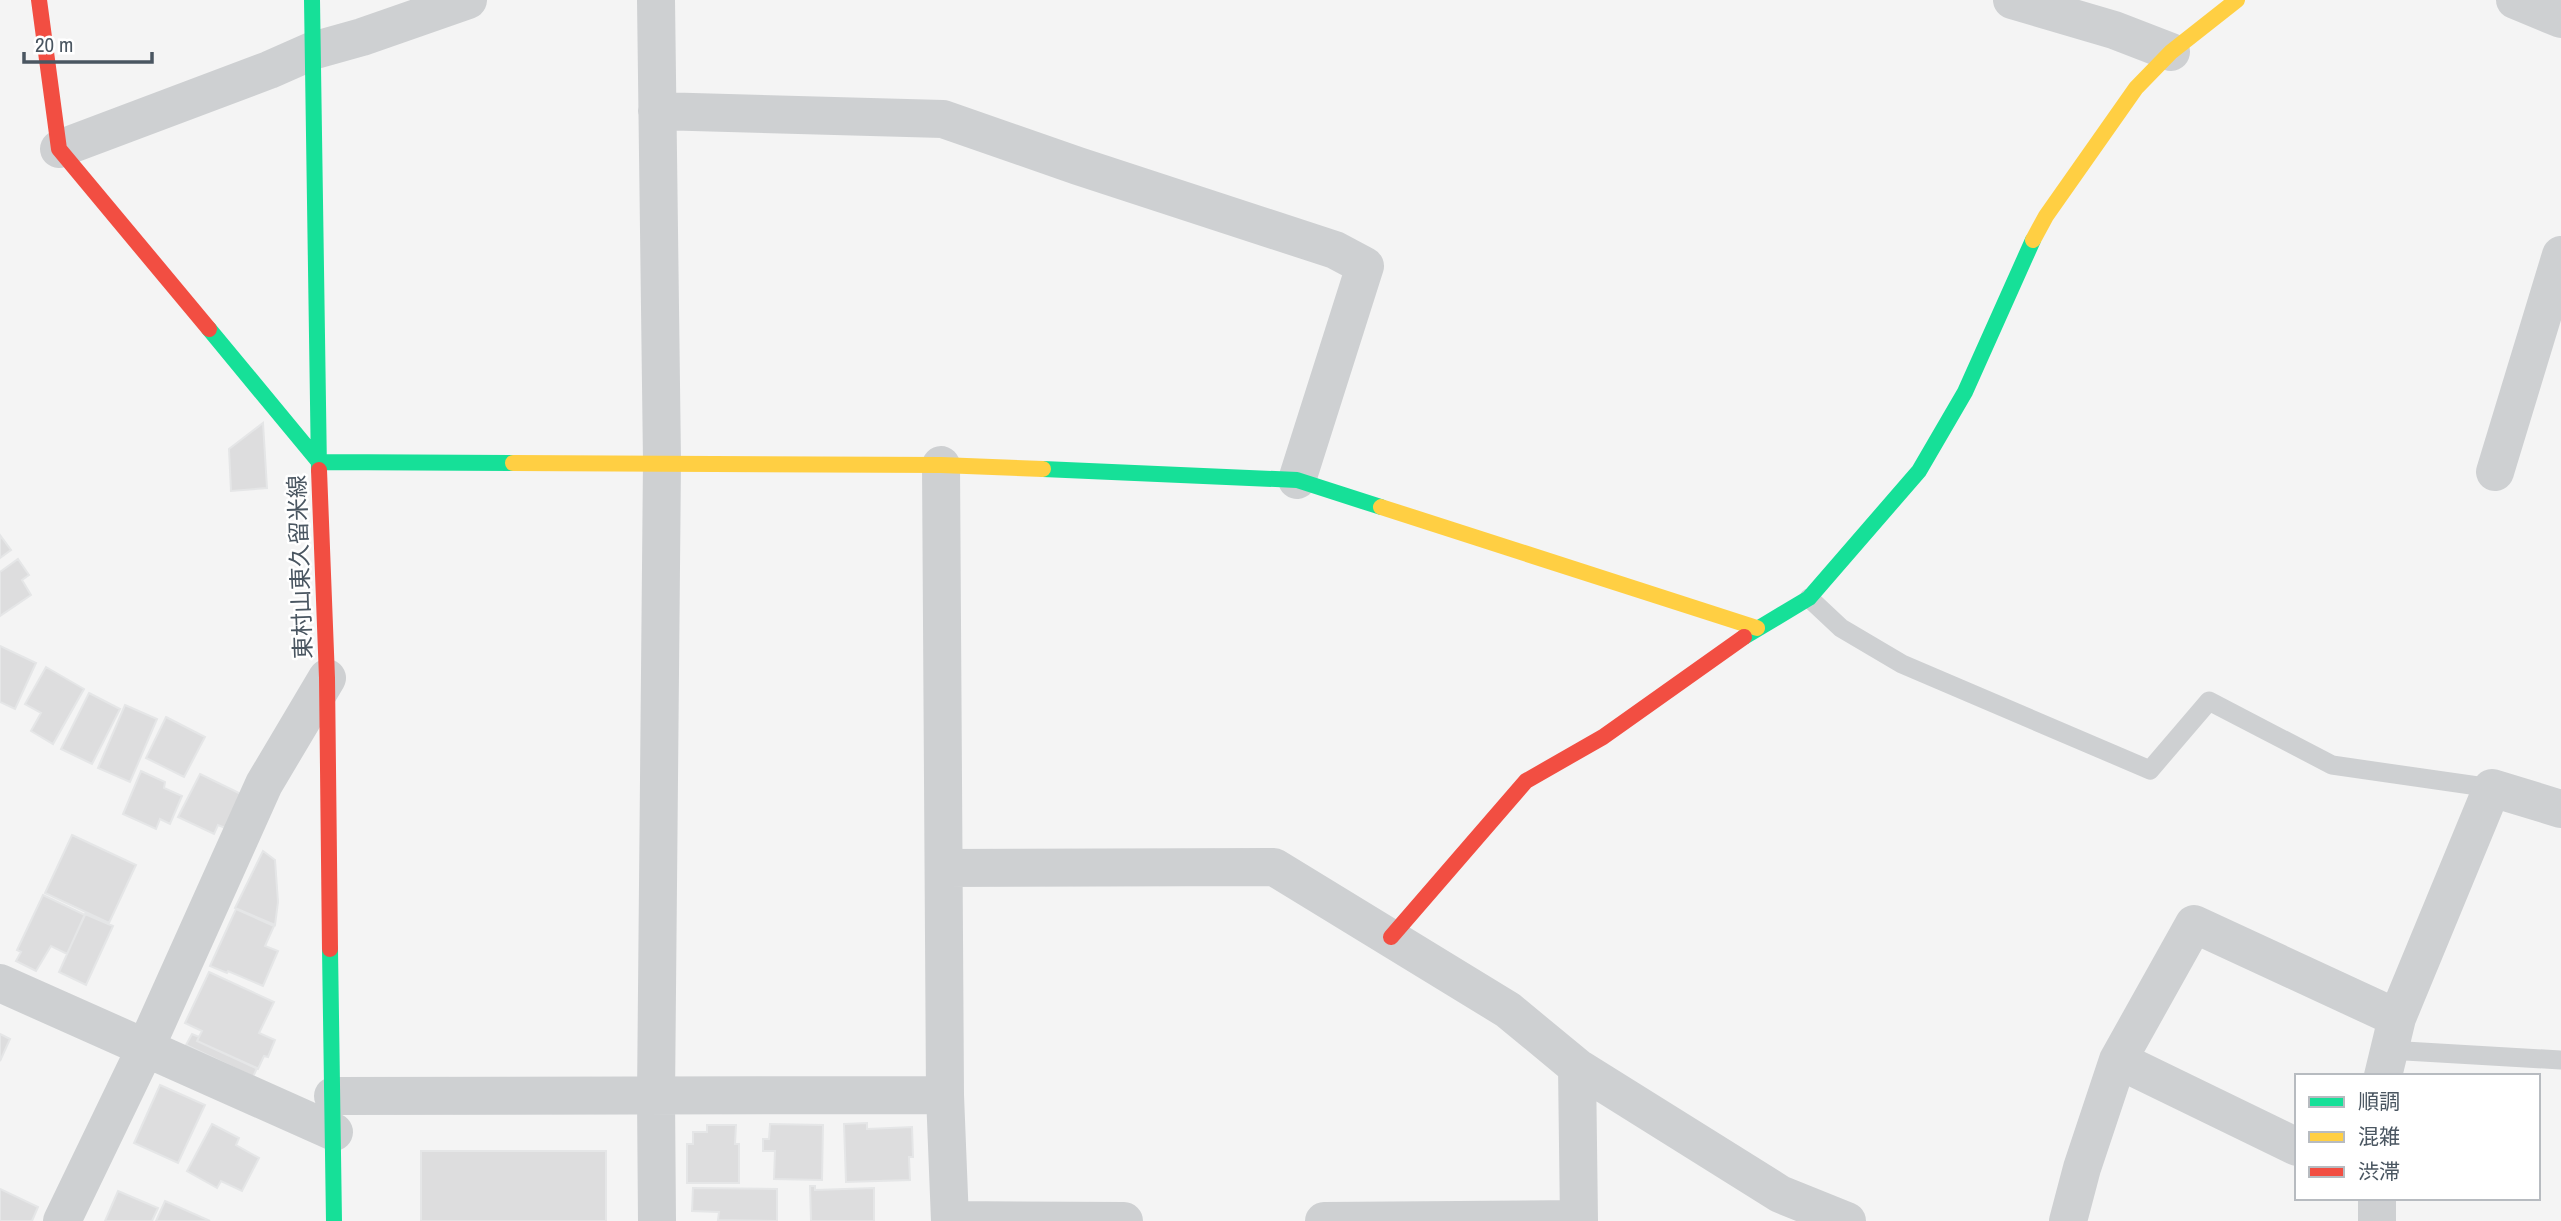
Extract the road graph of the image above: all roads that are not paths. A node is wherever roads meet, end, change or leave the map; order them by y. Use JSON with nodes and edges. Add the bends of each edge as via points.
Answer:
{"nodes":[{"id":1,"x":39,"y":0,"type":"edge"},
{"id":2,"x":313,"y":0,"type":"edge"},
{"id":3,"x":468,"y":0,"type":"edge"},
{"id":4,"x":656,"y":0,"type":"edge"},
{"id":5,"x":2012,"y":0,"type":"edge"},
{"id":6,"x":2236,"y":0,"type":"edge"},
{"id":7,"x":2515,"y":0,"type":"edge"},
{"id":8,"x":2561,"y":19,"type":"edge"},
{"id":9,"x":312,"y":51,"type":"junction"},
{"id":10,"x":2171,"y":52,"type":"junction"},
{"id":11,"x":657,"y":111,"type":"junction"},
{"id":12,"x":59,"y":149,"type":"junction"},
{"id":13,"x":2561,"y":255,"type":"edge"},
{"id":14,"x":662,"y":461,"type":"junction"},
{"id":15,"x":319,"y":462,"type":"junction"},
{"id":16,"x":941,"y":465,"type":"junction"},
{"id":17,"x":2495,"y":472,"type":"dead end"},
{"id":18,"x":1297,"y":480,"type":"junction"},
{"id":19,"x":1809,"y":598,"type":"junction"},
{"id":20,"x":1757,"y":628,"type":"junction"},
{"id":21,"x":327,"y":678,"type":"junction"},
{"id":22,"x":2492,"y":789,"type":"junction"},
{"id":23,"x":2561,"y":810,"type":"edge"},
{"id":24,"x":944,"y":868,"type":"junction"},
{"id":25,"x":1391,"y":937,"type":"junction"},
{"id":26,"x":0,"y":983,"type":"edge"},
{"id":27,"x":2389,"y":1048,"type":"edge"},
{"id":28,"x":145,"y":1049,"type":"junction"},
{"id":29,"x":2119,"y":1060,"type":"junction"},
{"id":30,"x":2561,"y":1060,"type":"edge"},
{"id":31,"x":1577,"y":1066,"type":"junction"},
{"id":32,"x":945,"y":1095,"type":"junction"},
{"id":33,"x":656,"y":1097,"type":"junction"},
{"id":34,"x":333,"y":1114,"type":"junction"},
{"id":35,"x":2295,"y":1146,"type":"edge"},
{"id":36,"x":2377,"y":1200,"type":"edge"},
{"id":37,"x":1579,"y":1220,"type":"edge"},
{"id":38,"x":62,"y":1221,"type":"edge"},
{"id":39,"x":334,"y":1221,"type":"edge"},
{"id":40,"x":657,"y":1221,"type":"edge"},
{"id":41,"x":950,"y":1221,"type":"edge"},
{"id":42,"x":1124,"y":1221,"type":"edge"},
{"id":43,"x":1324,"y":1221,"type":"edge"},
{"id":44,"x":1847,"y":1221,"type":"edge"},
{"id":45,"x":2068,"y":1221,"type":"edge"},
{"id":46,"x":2377,"y":1221,"type":"edge"}],
"edges":[{"from":1,"to":12,"type":"street"},
{"from":2,"to":9,"type":"street","name":"東村山東久留米線"},
{"from":3,"to":9,"type":"street"},
{"from":4,"to":11,"type":"street"},
{"from":5,"to":10,"type":"street"},
{"from":6,"to":10,"type":"street"},
{"from":7,"to":8,"type":"street"},
{"from":9,"to":12,"type":"street"},
{"from":9,"to":15,"type":"street","name":"東村山東久留米線"},
{"from":10,"to":19,"type":"street","via":[[2136,88],[2046,216],[1965,392],[1919,471]]},
{"from":11,"to":14,"type":"street"},
{"from":11,"to":18,"type":"street","via":[[943,118],[1335,250],[1366,266]]},
{"from":12,"to":15,"type":"street"},
{"from":13,"to":17,"type":"street"},
{"from":14,"to":15,"type":"street"},
{"from":14,"to":16,"type":"street"},
{"from":14,"to":33,"type":"street"},
{"from":15,"to":21,"type":"street","name":"東村山東久留米線"},
{"from":16,"to":18,"type":"street"},
{"from":16,"to":24,"type":"street"},
{"from":18,"to":20,"type":"street"},
{"from":19,"to":20,"type":"street"},
{"from":19,"to":22,"type":"lane","via":[[1840,628],[1902,664],[2150,770],[2209,701],[2332,765]]},
{"from":20,"to":25,"type":"street","via":[[1603,737],[1526,781]]},
{"from":21,"to":28,"type":"street","via":[[264,784]]},
{"from":21,"to":34,"type":"street","name":"東村山東久留米線"},
{"from":22,"to":23,"type":"street"},
{"from":22,"to":27,"type":"street"},
{"from":24,"to":25,"type":"street","via":[[1274,867]]},
{"from":24,"to":32,"type":"street"},
{"from":25,"to":31,"type":"street","via":[[1508,1010]]},
{"from":26,"to":28,"type":"street"},
{"from":27,"to":29,"type":"street","via":[[2194,924]]},
{"from":27,"to":30,"type":"lane"},
{"from":28,"to":34,"type":"street"},
{"from":28,"to":38,"type":"street"},
{"from":29,"to":35,"type":"street"},
{"from":29,"to":45,"type":"street"},
{"from":31,"to":37,"type":"street"},
{"from":31,"to":44,"type":"street","via":[[1780,1194]]},
{"from":32,"to":33,"type":"street"},
{"from":32,"to":41,"type":"street"},
{"from":33,"to":34,"type":"street"},
{"from":33,"to":40,"type":"street"},
{"from":34,"to":39,"type":"street","name":"東村山東久留米線"},
{"from":36,"to":46,"type":"street"},
{"from":37,"to":43,"type":"street"},
{"from":41,"to":42,"type":"street"}]}
